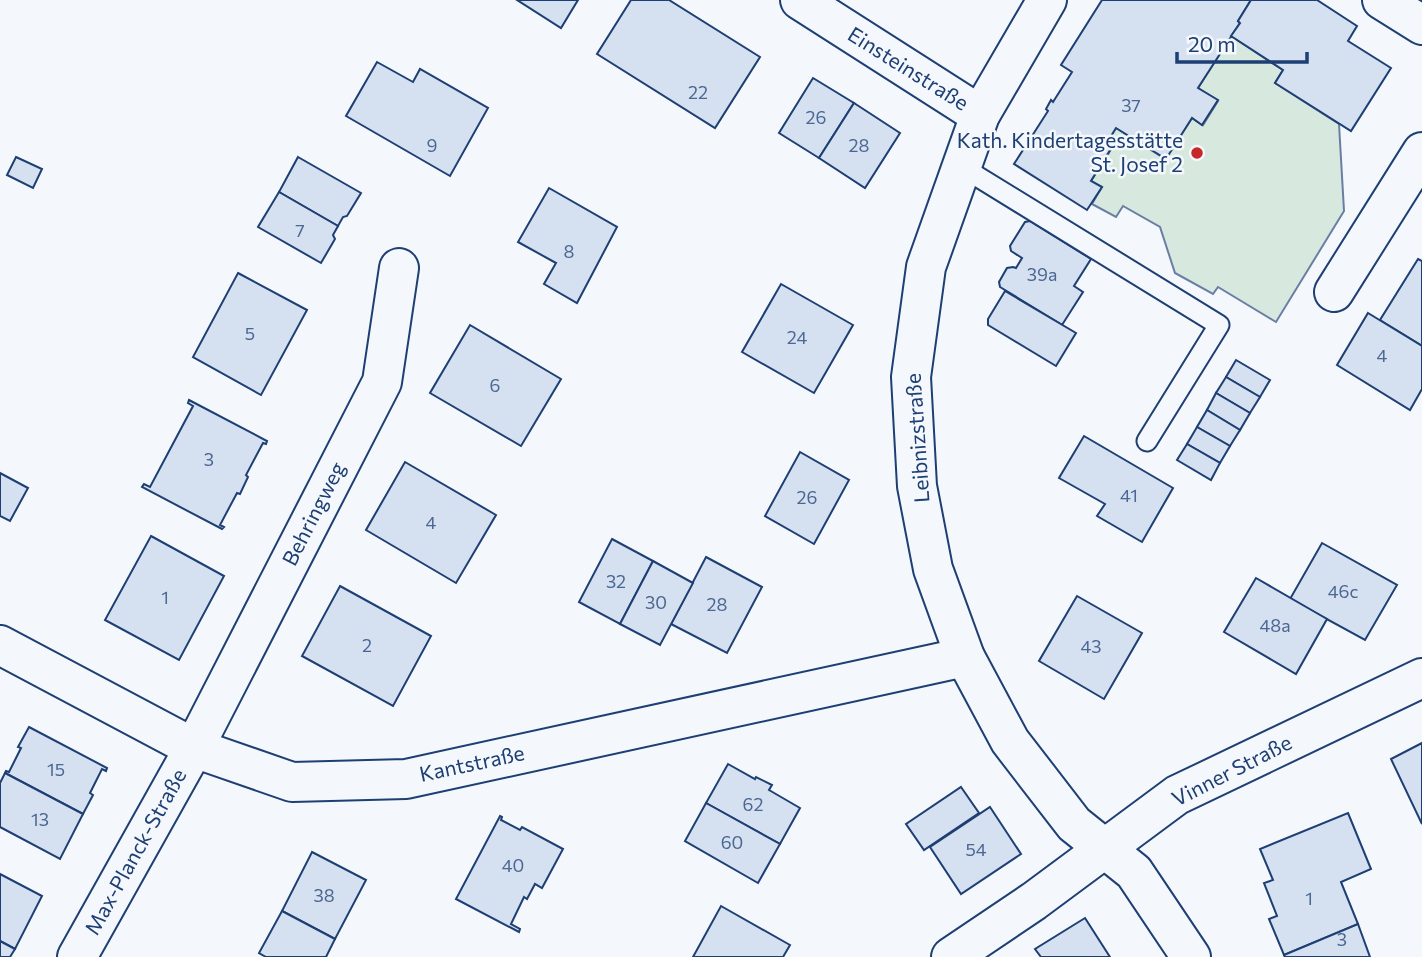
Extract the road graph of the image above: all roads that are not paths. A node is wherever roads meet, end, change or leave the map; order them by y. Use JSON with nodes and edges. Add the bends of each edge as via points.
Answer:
{"nodes":[{"id":1,"x":800,"y":0,"type":"edge"},
{"id":2,"x":1047,"y":0,"type":"edge"},
{"id":3,"x":1382,"y":0,"type":"edge"},
{"id":4,"x":1422,"y":25,"type":"edge"},
{"id":5,"x":980,"y":115,"type":"junction"},
{"id":6,"x":1422,"y":152,"type":"edge"},
{"id":7,"x":962,"y":167,"type":"junction"},
{"id":8,"x":399,"y":268,"type":"dead end"},
{"id":9,"x":1334,"y":292,"type":"dead end"},
{"id":10,"x":1147,"y":441,"type":"dead end"},
{"id":11,"x":0,"y":645,"type":"edge"},
{"id":12,"x":965,"y":657,"type":"junction"},
{"id":13,"x":1422,"y":678,"type":"edge"},
{"id":14,"x":194,"y":748,"type":"junction"},
{"id":15,"x":1105,"y":849,"type":"junction"},
{"id":16,"x":77,"y":957,"type":"edge"},
{"id":17,"x":951,"y":957,"type":"edge"},
{"id":18,"x":1191,"y":957,"type":"edge"}],
"edges":[{"from":1,"to":5,"type":"street","name":"Einsteinstraße"},
{"from":2,"to":5,"type":"street","name":"Leibnizstraße"},
{"from":3,"to":4,"type":"street"},
{"from":5,"to":7,"type":"street","name":"Leibnizstraße"},
{"from":6,"to":9,"type":"street"},
{"from":7,"to":10,"type":"lane","via":[[1219,325]]},
{"from":7,"to":12,"type":"street","name":"Leibnizstraße","via":[[926,267],[911,377],[917,486],[933,569]]},
{"from":8,"to":14,"type":"street","name":"Behringweg","via":[[382,382]]},
{"from":11,"to":14,"type":"street","name":"Kantstraße"},
{"from":12,"to":14,"type":"street","name":"Kantstraße","via":[[406,779],[292,782]]},
{"from":12,"to":15,"type":"street","name":"Leibnizstraße","via":[[1010,741],[1074,824]]},
{"from":13,"to":15,"type":"street","name":"Vinner Straße","via":[[1177,795]]},
{"from":14,"to":16,"type":"street","name":"Max-Planck-Straße"},
{"from":15,"to":17,"type":"street","name":"Vinner Straße"},
{"from":15,"to":18,"type":"street","name":"Leibnizstraße","via":[[1134,873]]}]}
